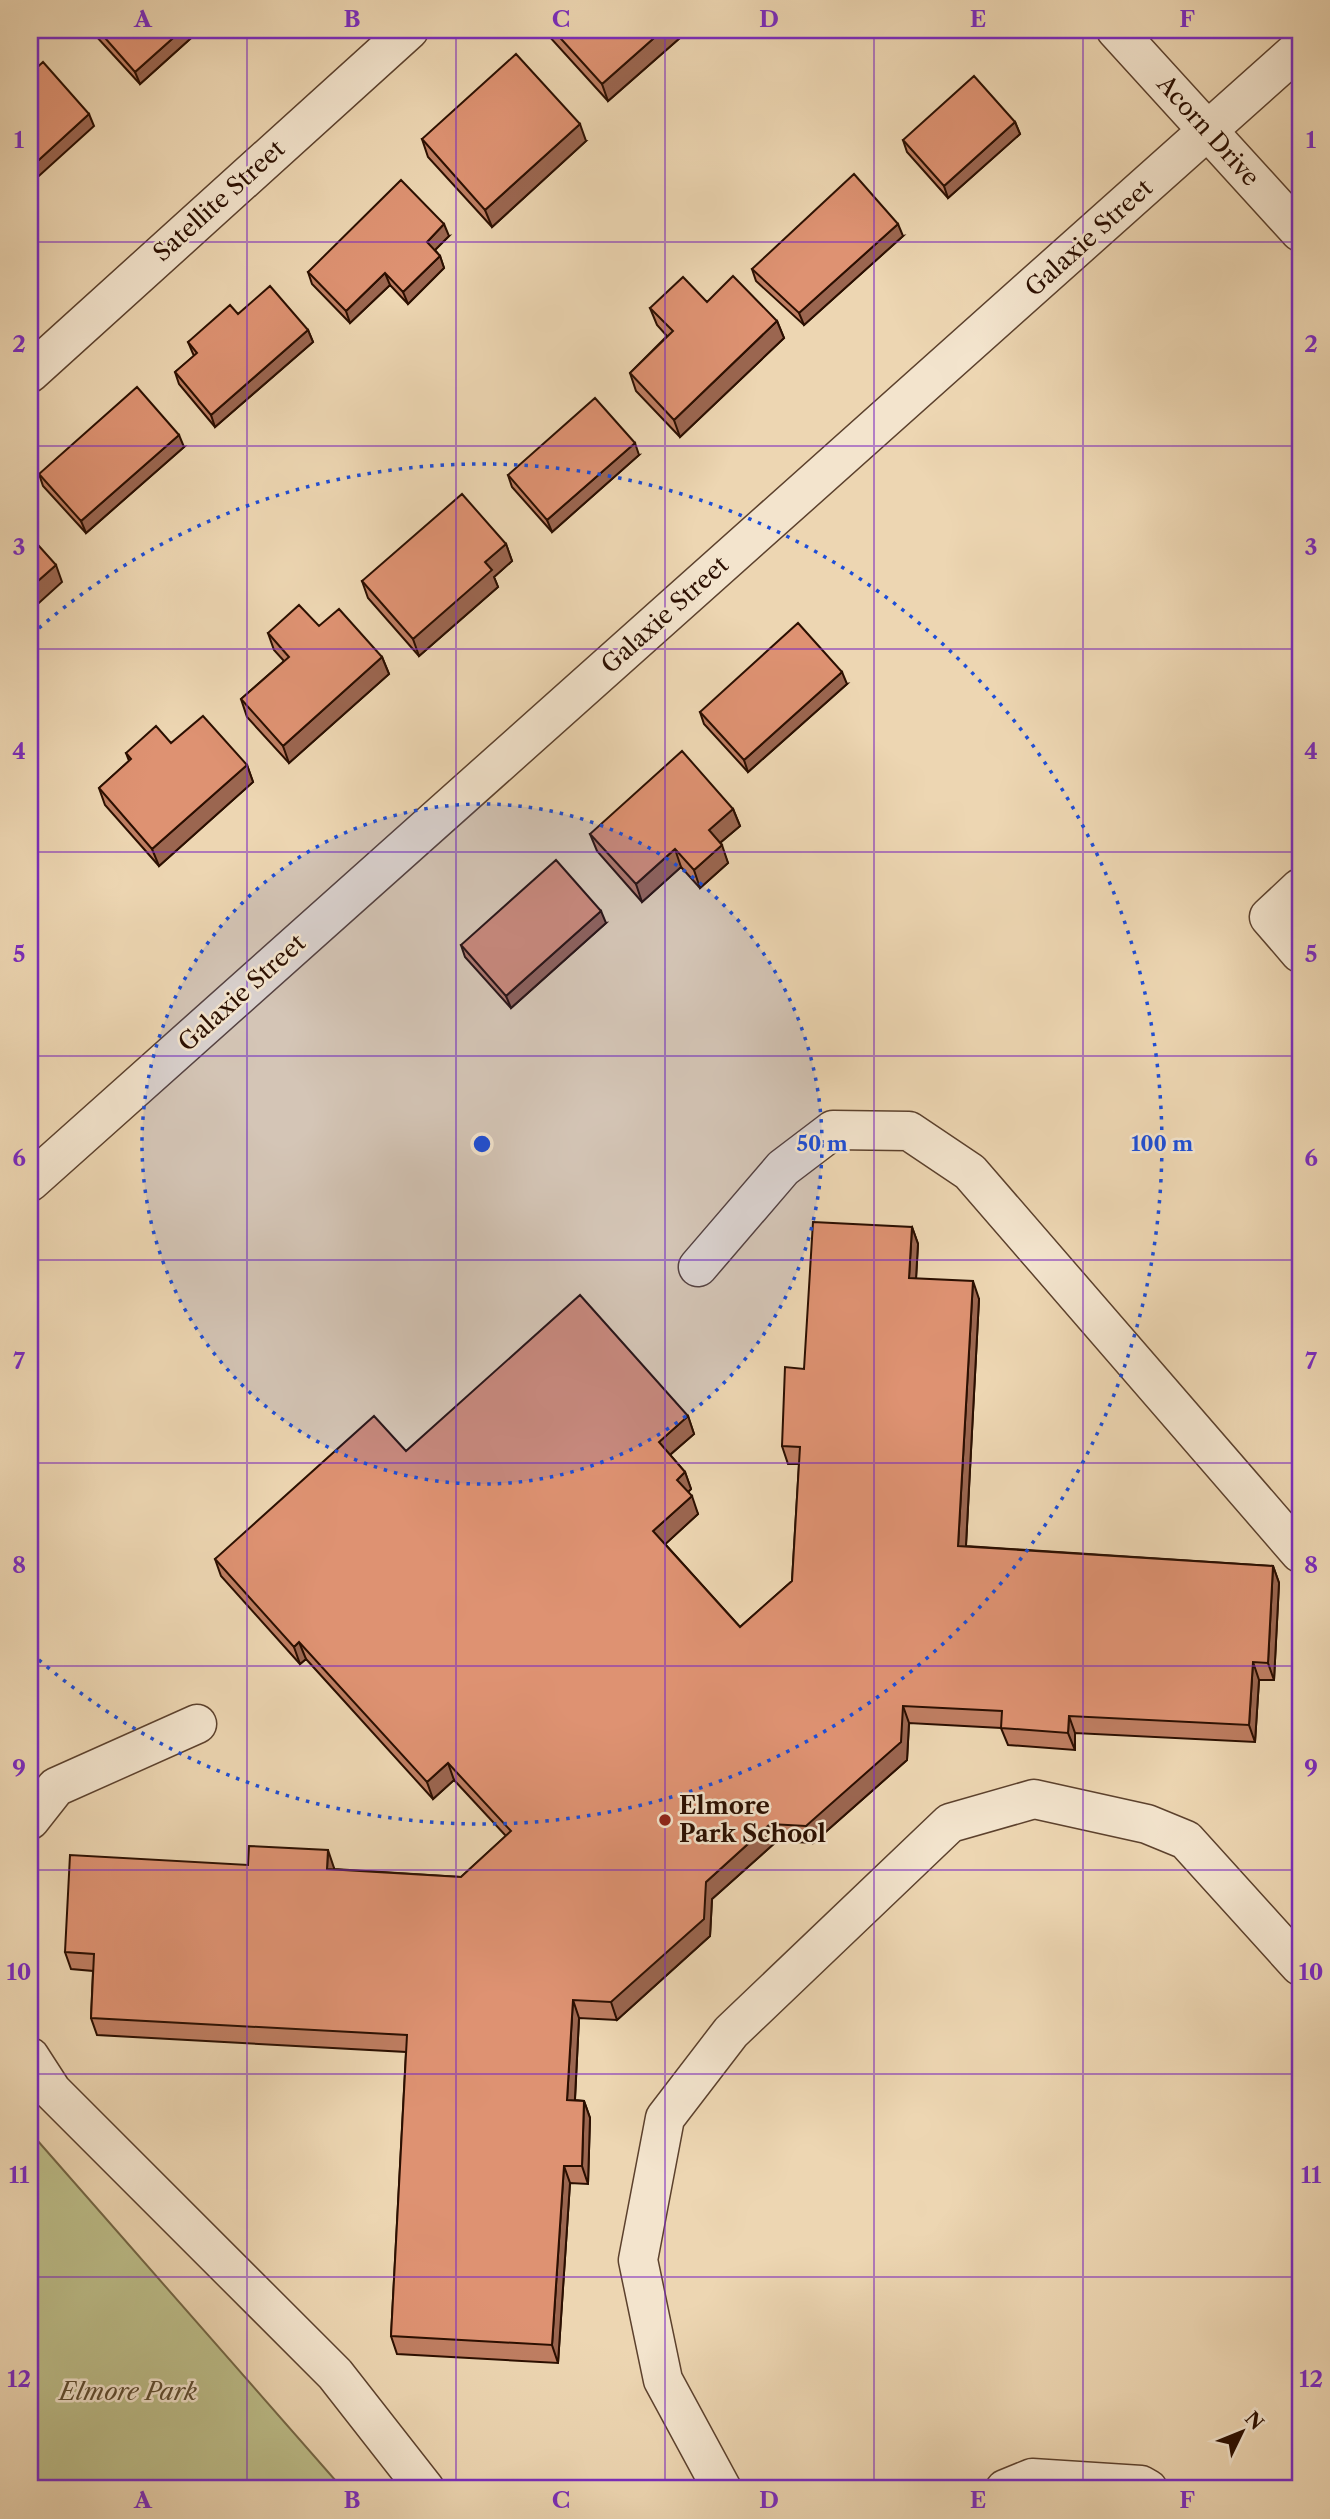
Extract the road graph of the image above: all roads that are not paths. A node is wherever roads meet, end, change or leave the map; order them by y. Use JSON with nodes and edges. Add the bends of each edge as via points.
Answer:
{"nodes":[{"id":1,"x":409,"y":30,"type":"edge"},
{"id":2,"x":1116,"y":30,"type":"edge"},
{"id":3,"x":1300,"y":48,"type":"edge"},
{"id":4,"x":1207,"y":132,"type":"junction"},
{"id":5,"x":1300,"y":232,"type":"edge"},
{"id":6,"x":30,"y":373,"type":"edge"},
{"id":7,"x":1300,"y":888,"type":"edge"},
{"id":8,"x":1300,"y":953,"type":"edge"},
{"id":9,"x":30,"y":1182,"type":"edge"},
{"id":10,"x":698,"y":1267,"type":"dead end"},
{"id":11,"x":1300,"y":1553,"type":"edge"},
{"id":12,"x":197,"y":1724,"type":"dead end"},
{"id":13,"x":30,"y":1820,"type":"edge"},
{"id":14,"x":1300,"y":1966,"type":"edge"},
{"id":15,"x":30,"y":2057,"type":"edge"},
{"id":16,"x":425,"y":2489,"type":"edge"},
{"id":17,"x":722,"y":2489,"type":"edge"},
{"id":18,"x":1005,"y":2489,"type":"edge"},
{"id":19,"x":1148,"y":2489,"type":"edge"}],
"edges":[{"from":1,"to":6,"type":"street","name":"Satellite Street"},
{"from":2,"to":4,"type":"street","name":"Acorn Drive"},
{"from":3,"to":4,"type":"street","name":"Galaxie Street"},
{"from":4,"to":5,"type":"street","name":"Acorn Drive"},
{"from":4,"to":9,"type":"street","name":"Galaxie Street"},
{"from":7,"to":8,"type":"street","via":[[1269,917]]},
{"from":10,"to":11,"type":"street","via":[[783,1168],[833,1130],[909,1131],[970,1172]]},
{"from":12,"to":13,"type":"street","via":[[56,1787]]},
{"from":14,"to":17,"type":"street","via":[[1186,1840],[1147,1824],[1034,1800],[950,1822],[732,2032],[665,2119],[638,2260],[663,2380]]},
{"from":15,"to":16,"type":"street","via":[[52,2091],[335,2374]]},
{"from":18,"to":19,"type":"street","via":[[1032,2478]]}]}
